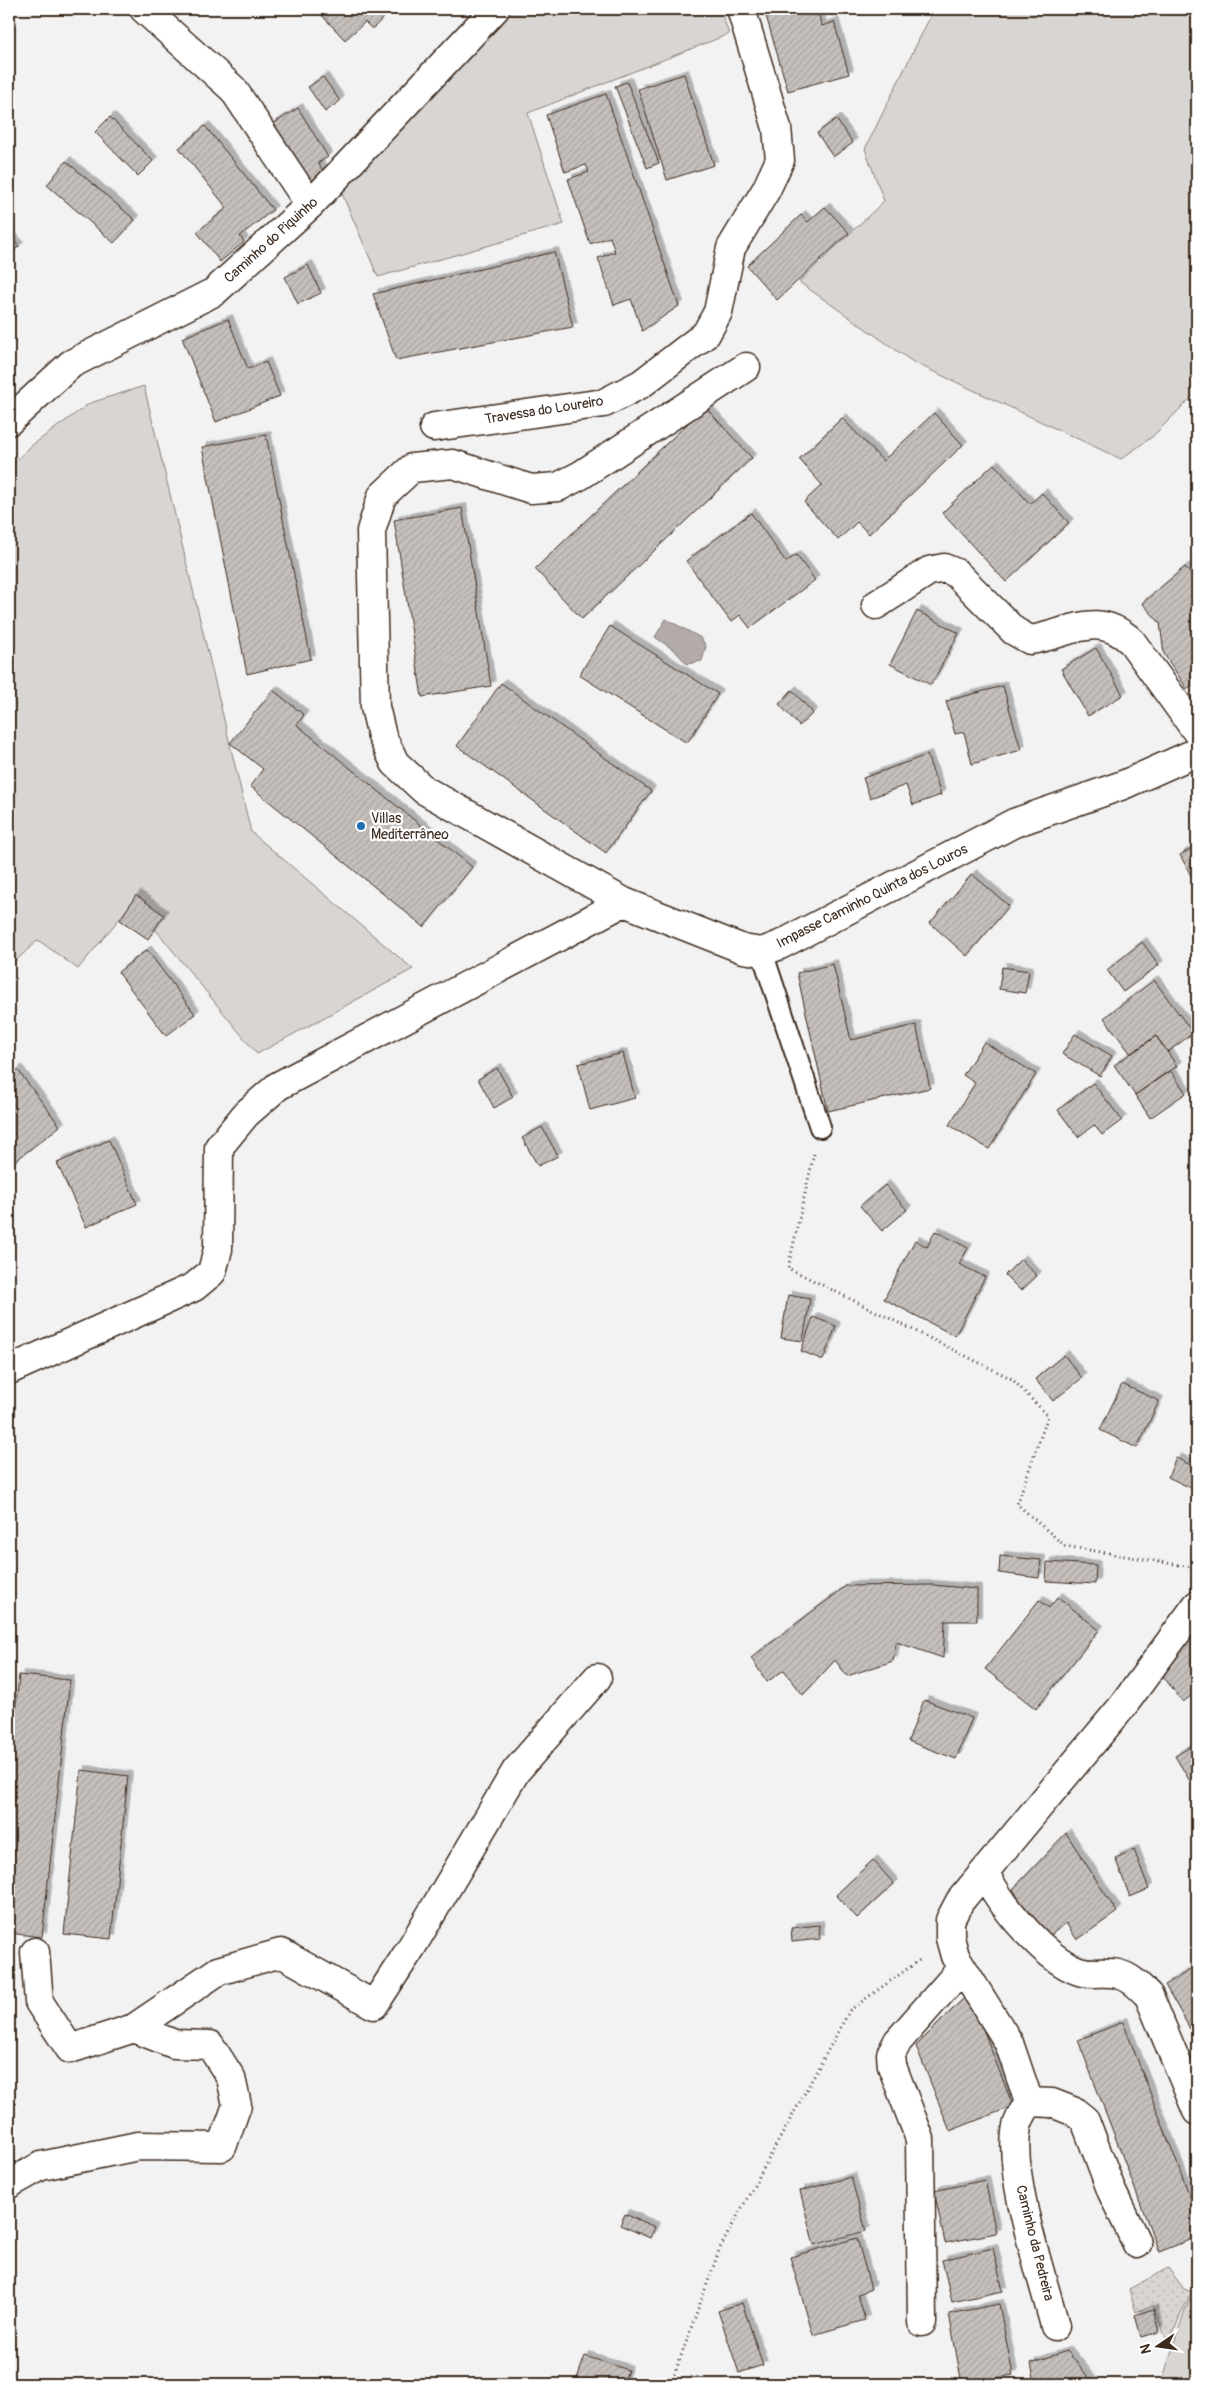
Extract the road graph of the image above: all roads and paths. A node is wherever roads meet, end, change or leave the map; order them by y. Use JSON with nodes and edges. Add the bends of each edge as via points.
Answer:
{"nodes":[{"id":1,"x":144,"y":9,"type":"edge"},
{"id":2,"x":741,"y":9,"type":"edge"},
{"id":3,"x":482,"y":13,"type":"edge"},
{"id":4,"x":310,"y":205,"type":"junction"},
{"id":5,"x":746,"y":367,"type":"dead end"},
{"id":6,"x":9,"y":421,"type":"edge"},
{"id":7,"x":434,"y":427,"type":"dead end"},
{"id":8,"x":876,"y":605,"type":"dead end"},
{"id":9,"x":1197,"y":732,"type":"edge"},
{"id":10,"x":1197,"y":752,"type":"edge"},
{"id":11,"x":624,"y":902,"type":"junction"},
{"id":12,"x":762,"y":952,"type":"junction"},
{"id":13,"x":820,"y":1126,"type":"joint"},
{"id":14,"x":9,"y":1370,"type":"edge"},
{"id":15,"x":1197,"y":1568,"type":"edge"},
{"id":16,"x":1197,"y":1605,"type":"edge"},
{"id":17,"x":597,"y":1678,"type":"dead end"},
{"id":18,"x":984,"y":1873,"type":"junction"},
{"id":19,"x":950,"y":1938,"type":"junction"},
{"id":20,"x":35,"y":1952,"type":"dead end"},
{"id":21,"x":962,"y":1968,"type":"junction"},
{"id":22,"x":134,"y":2028,"type":"junction"},
{"id":23,"x":1029,"y":2102,"type":"junction"},
{"id":24,"x":1197,"y":2111,"type":"edge"},
{"id":25,"x":9,"y":2184,"type":"edge"},
{"id":26,"x":1137,"y":2244,"type":"dead end"},
{"id":27,"x":922,"y":2322,"type":"dead end"},
{"id":28,"x":1055,"y":2326,"type":"dead end"},
{"id":29,"x":671,"y":2384,"type":"edge"}],
"edges":[{"from":1,"to":4,"type":"street","via":[[232,90]]},
{"from":2,"to":7,"type":"street","name":"Travessa do Loureiro","via":[[777,128],[780,160],[731,248],[718,312],[706,334],[641,384],[604,403]]},
{"from":3,"to":4,"type":"street","name":"Caminho do Piquinho"},
{"from":4,"to":6,"type":"street","name":"Caminho do Piquinho","via":[[214,292],[71,364]]},
{"from":5,"to":11,"type":"street","name":"Impasse Caminho Quinta dos Louros","via":[[558,487],[530,489],[453,464],[412,468],[382,496],[371,531],[375,707],[382,736],[394,763],[424,790]]},
{"from":8,"to":9,"type":"street","via":[[929,571],[944,568],[956,573],[1014,631],[1030,640],[1094,624],[1110,626],[1132,642]]},
{"from":10,"to":12,"type":"street","name":"Impasse Caminho Quinta dos Louros","via":[[1122,785],[1014,823]]},
{"from":11,"to":12,"type":"street","name":"Impasse Caminho Quinta dos Louros","via":[[743,949]]},
{"from":11,"to":14,"type":"street","via":[[278,1086],[246,1114],[219,1147],[218,1249],[212,1272],[194,1287]]},
{"from":12,"to":13,"type":"lane"},
{"from":13,"to":15,"type":"path","via":[[788,1268],[1012,1379],[1048,1416],[1016,1504],[1065,1546]]},
{"from":16,"to":18,"type":"street","via":[[1122,1707]]},
{"from":17,"to":22,"type":"street","via":[[516,1771],[374,2005],[281,1952],[218,1971]]},
{"from":18,"to":19,"type":"street","via":[[960,1901],[950,1920]]},
{"from":18,"to":24,"type":"street","via":[[993,1891],[1047,1953],[1064,1966],[1082,1972],[1119,1974],[1149,1996]]},
{"from":19,"to":21,"type":"street"},
{"from":19,"to":29,"type":"path","via":[[850,2010],[720,2248]]},
{"from":20,"to":22,"type":"street","via":[[39,2002],[70,2049]]},
{"from":21,"to":23,"type":"street","via":[[1008,2043]]},
{"from":21,"to":27,"type":"street","via":[[898,2041],[891,2054],[892,2066],[920,2139]]},
{"from":22,"to":25,"type":"street","via":[[174,2044],[210,2045],[231,2078],[237,2105],[222,2147],[138,2146],[41,2166]]},
{"from":23,"to":26,"type":"street","via":[[1052,2103],[1075,2112],[1085,2120],[1112,2192]]},
{"from":23,"to":28,"type":"street","name":"Caminho da Pedreira","via":[[1017,2125],[1015,2153],[1023,2206]]}]}
